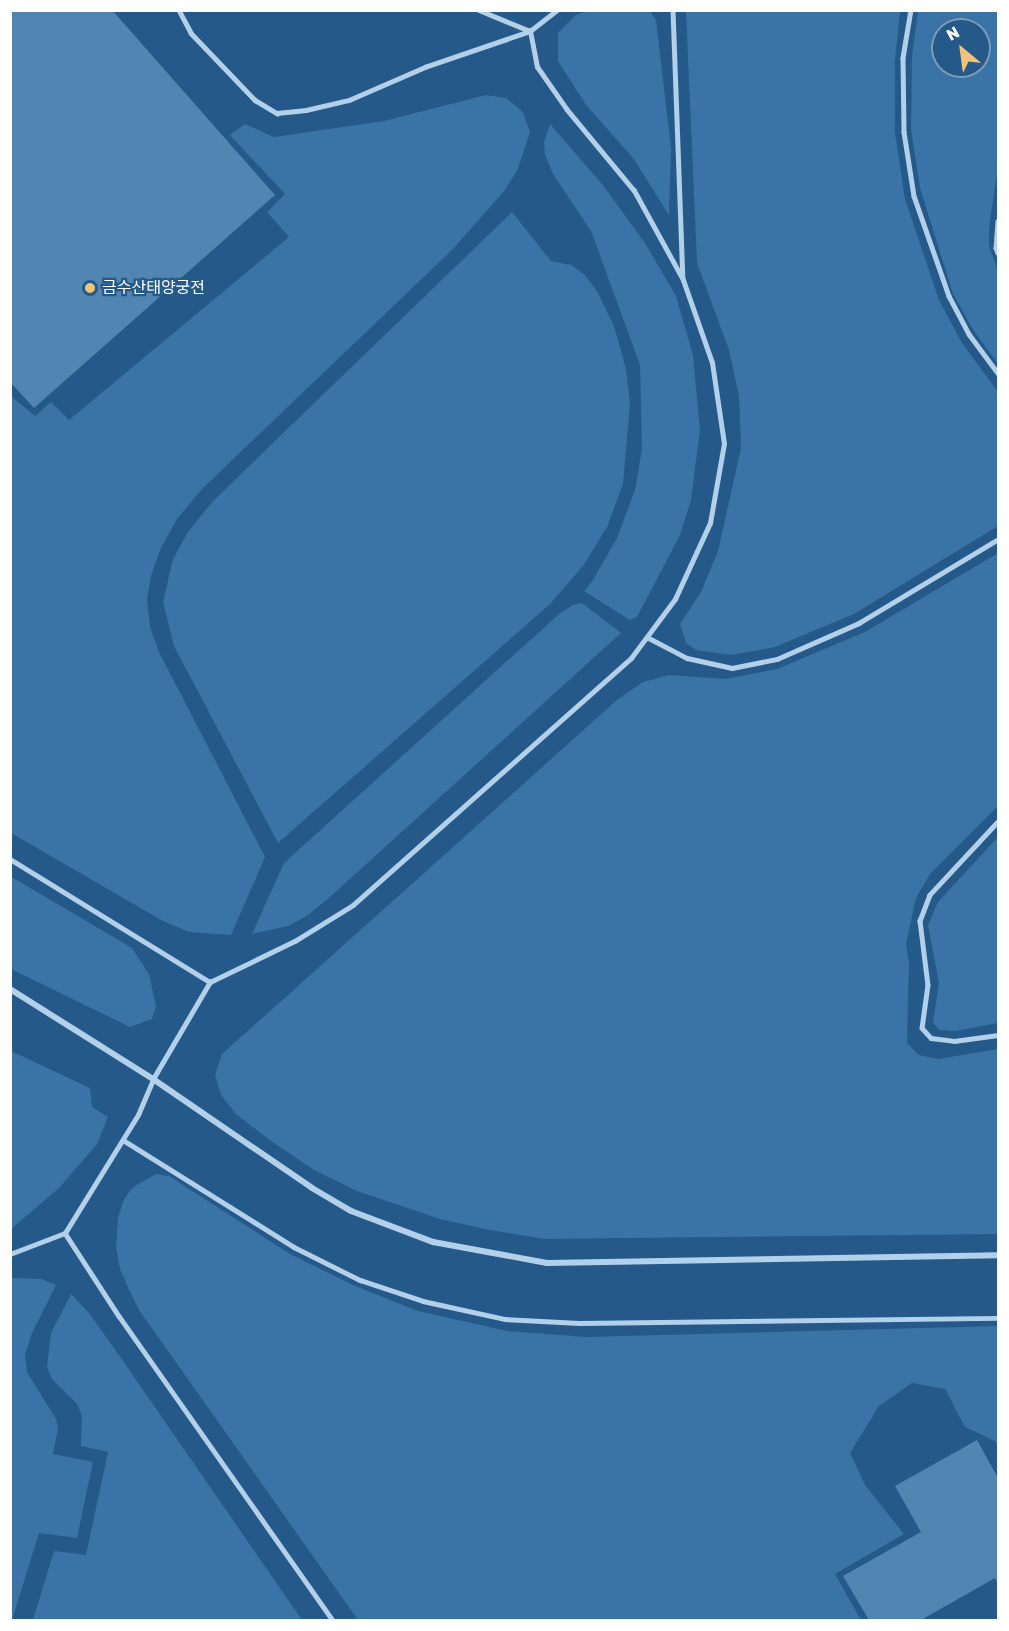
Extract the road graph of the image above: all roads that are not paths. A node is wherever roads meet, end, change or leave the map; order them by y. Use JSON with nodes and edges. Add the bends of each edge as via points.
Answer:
{"nodes":[{"id":1,"x":179,"y":10,"type":"edge"},
{"id":2,"x":480,"y":10,"type":"edge"},
{"id":3,"x":557,"y":10,"type":"edge"},
{"id":4,"x":673,"y":10,"type":"edge"},
{"id":5,"x":911,"y":10,"type":"edge"},
{"id":6,"x":530,"y":31,"type":"junction"},
{"id":7,"x":999,"y":221,"type":"edge"},
{"id":8,"x":999,"y":253,"type":"edge"},
{"id":9,"x":683,"y":280,"type":"junction"},
{"id":10,"x":999,"y":373,"type":"edge"},
{"id":11,"x":999,"y":539,"type":"edge"},
{"id":12,"x":647,"y":637,"type":"junction"},
{"id":13,"x":999,"y":822,"type":"edge"},
{"id":14,"x":10,"y":859,"type":"edge"},
{"id":15,"x":210,"y":981,"type":"junction"},
{"id":16,"x":10,"y":988,"type":"edge"},
{"id":17,"x":999,"y":1035,"type":"edge"},
{"id":18,"x":153,"y":1079,"type":"junction"},
{"id":19,"x":123,"y":1140,"type":"junction"},
{"id":20,"x":64,"y":1233,"type":"junction"},
{"id":21,"x":10,"y":1254,"type":"edge"},
{"id":22,"x":999,"y":1254,"type":"edge"},
{"id":23,"x":999,"y":1318,"type":"edge"},
{"id":24,"x":333,"y":1620,"type":"edge"}],
"edges":[{"from":1,"to":6,"type":"lane","via":[[191,33],[255,100],[276,113],[349,100],[424,67]]},
{"from":2,"to":6,"type":"lane"},
{"from":3,"to":6,"type":"lane"},
{"from":4,"to":9,"type":"lane"},
{"from":5,"to":10,"type":"lane","via":[[903,58],[904,132],[914,196],[949,297],[969,334]]},
{"from":6,"to":9,"type":"lane","via":[[537,67],[634,191]]},
{"from":7,"to":8,"type":"lane"},
{"from":9,"to":12,"type":"lane","via":[[712,363],[724,444],[710,523],[675,599]]},
{"from":11,"to":12,"type":"lane","via":[[859,623],[777,659],[732,668],[687,658]]},
{"from":12,"to":15,"type":"lane","via":[[631,658],[353,905],[296,941]]},
{"from":13,"to":17,"type":"lane","via":[[930,895],[920,921],[928,986],[922,1028],[931,1038],[954,1041]]},
{"from":14,"to":15,"type":"lane"},
{"from":15,"to":18,"type":"lane"},
{"from":16,"to":18,"type":"street"},
{"from":18,"to":19,"type":"lane"},
{"from":18,"to":22,"type":"street","via":[[274,1164],[351,1211],[433,1242],[479,1252],[547,1263]]},
{"from":19,"to":20,"type":"lane"},
{"from":19,"to":23,"type":"lane","via":[[294,1247],[360,1280],[423,1301],[505,1319],[579,1323]]},
{"from":20,"to":21,"type":"lane"},
{"from":20,"to":24,"type":"lane"}]}
